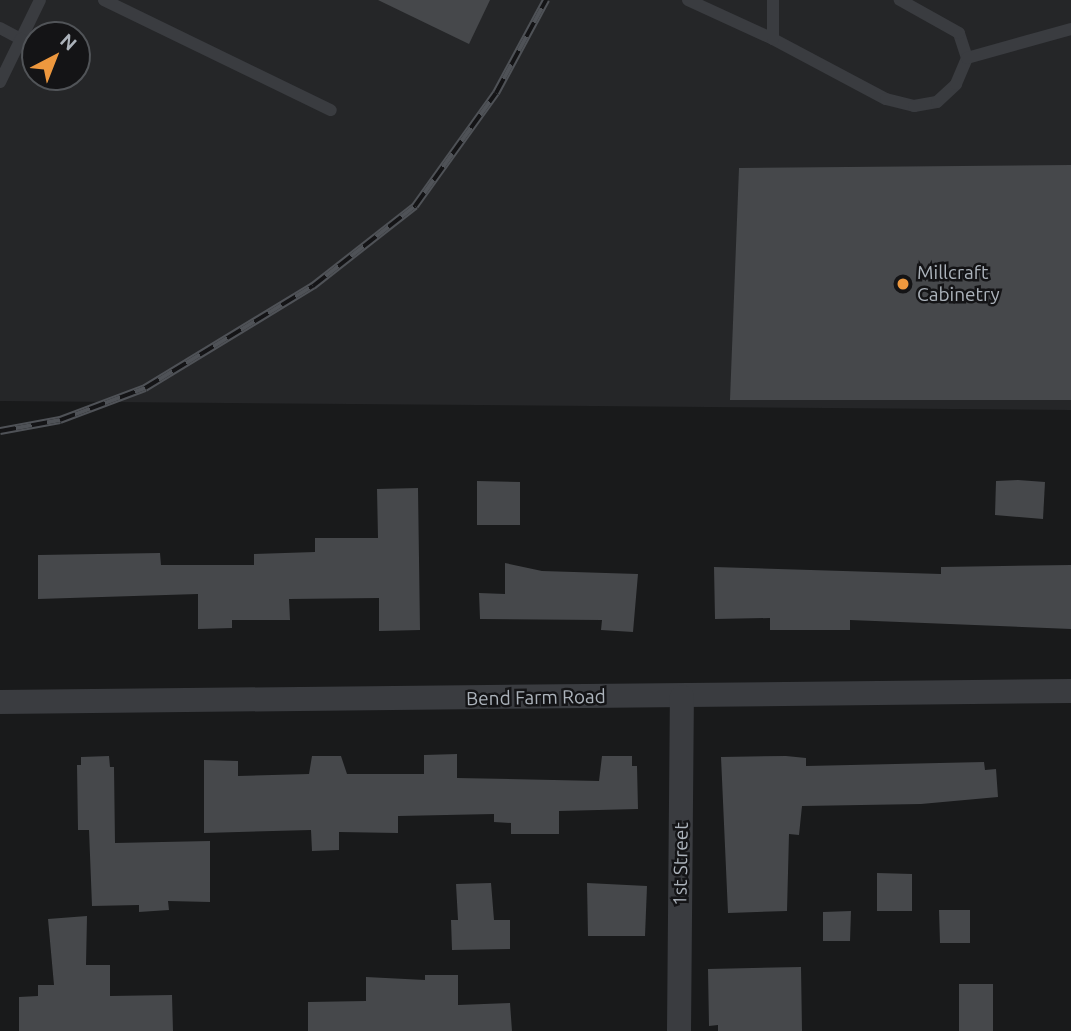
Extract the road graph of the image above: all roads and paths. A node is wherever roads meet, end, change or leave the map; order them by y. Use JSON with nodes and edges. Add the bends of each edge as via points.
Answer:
{"nodes":[{"id":1,"x":40,"y":0,"type":"edge"},
{"id":2,"x":104,"y":0,"type":"edge"},
{"id":3,"x":688,"y":0,"type":"edge"},
{"id":4,"x":773,"y":0,"type":"edge"},
{"id":5,"x":900,"y":0,"type":"edge"},
{"id":6,"x":30,"y":21,"type":"edge"},
{"id":7,"x":0,"y":28,"type":"edge"},
{"id":8,"x":1071,"y":29,"type":"edge"},
{"id":9,"x":21,"y":38,"type":"joint"},
{"id":10,"x":774,"y":38,"type":"junction"},
{"id":11,"x":968,"y":58,"type":"junction"},
{"id":12,"x":0,"y":82,"type":"edge"},
{"id":13,"x":331,"y":110,"type":"dead end"},
{"id":14,"x":1071,"y":691,"type":"edge"},
{"id":15,"x":682,"y":697,"type":"junction"},
{"id":16,"x":0,"y":702,"type":"edge"},
{"id":17,"x":679,"y":1031,"type":"edge"}],
"edges":[{"from":1,"to":6,"type":"lane"},
{"from":2,"to":13,"type":"lane"},
{"from":3,"to":10,"type":"lane"},
{"from":4,"to":10,"type":"lane"},
{"from":5,"to":11,"type":"lane","via":[[959,33]]},
{"from":7,"to":9,"type":"lane"},
{"from":8,"to":11,"type":"lane"},
{"from":9,"to":12,"type":"lane"},
{"from":10,"to":11,"type":"lane","via":[[886,99],[914,106],[937,102],[956,83]]},
{"from":14,"to":15,"type":"street","name":"Bend Farm Road"},
{"from":15,"to":16,"type":"street","name":"Bend Farm Road"},
{"from":15,"to":17,"type":"street","name":"1st Street"}]}
